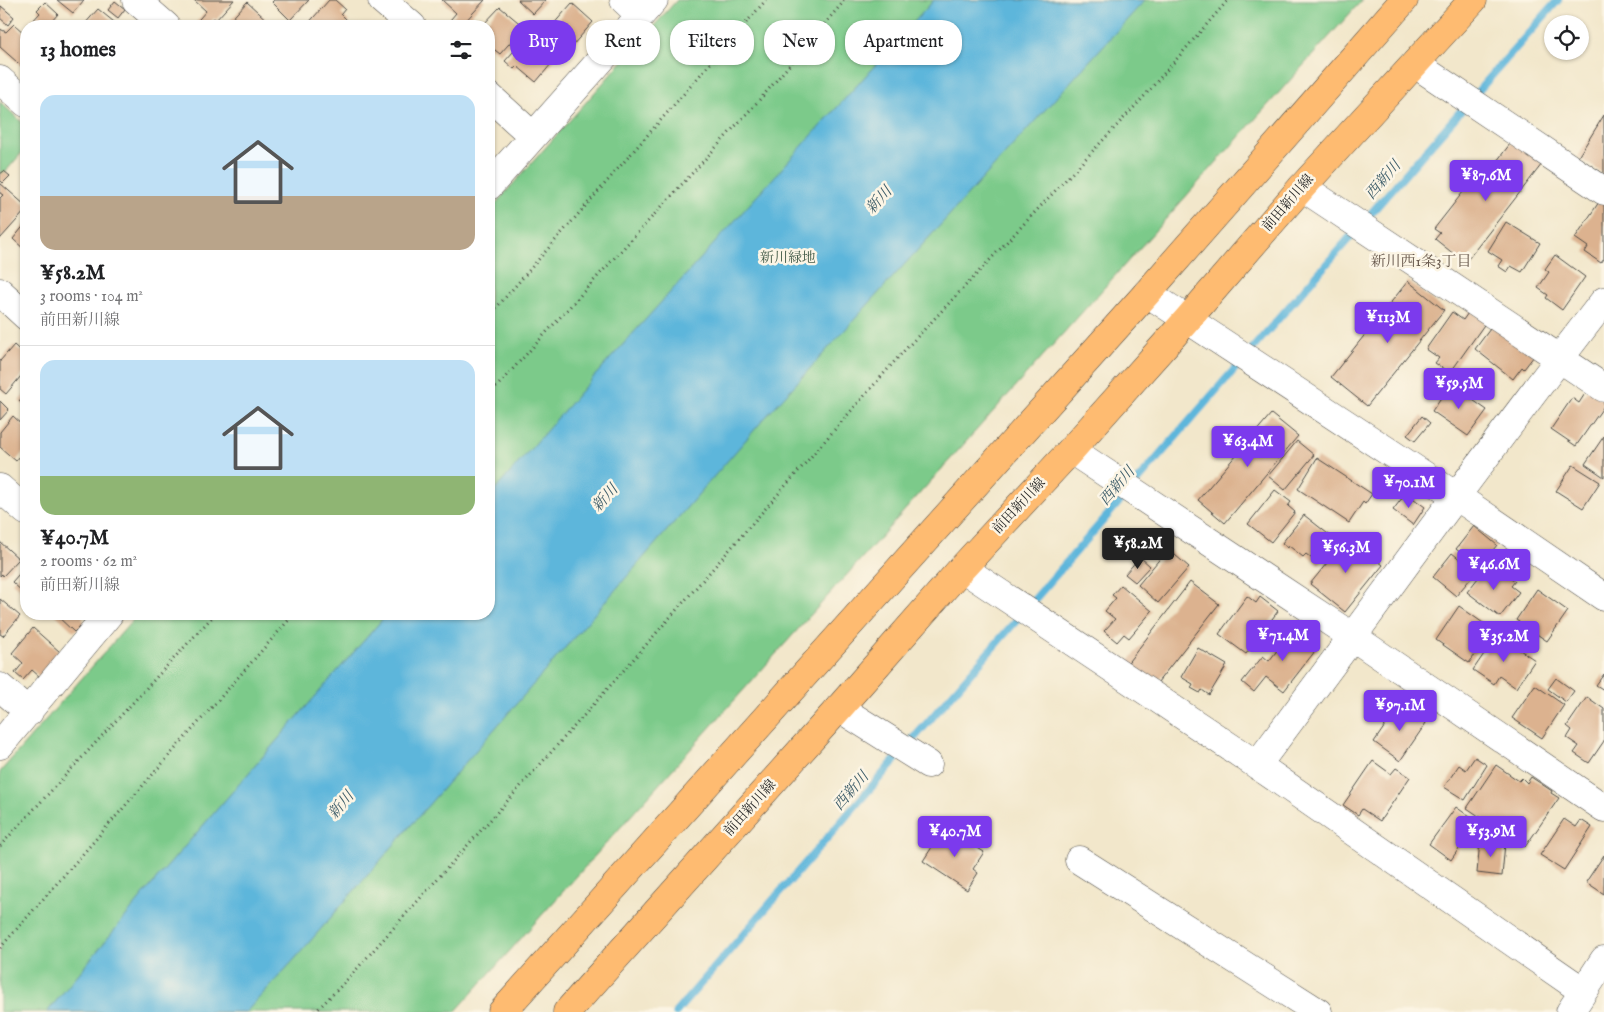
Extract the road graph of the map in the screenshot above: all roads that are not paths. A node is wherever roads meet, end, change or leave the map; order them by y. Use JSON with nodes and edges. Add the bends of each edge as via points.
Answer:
{"nodes":[{"id":1,"x":136,"y":0,"type":"edge"},
{"id":2,"x":382,"y":0,"type":"edge"},
{"id":3,"x":1404,"y":0,"type":"edge"},
{"id":4,"x":1473,"y":0,"type":"edge"},
{"id":5,"x":639,"y":5,"type":"edge"},
{"id":6,"x":159,"y":20,"type":"edge"},
{"id":7,"x":405,"y":20,"type":"edge"},
{"id":8,"x":1414,"y":64,"type":"junction"},
{"id":9,"x":0,"y":80,"type":"edge"},
{"id":10,"x":20,"y":98,"type":"edge"},
{"id":11,"x":495,"y":101,"type":"edge"},
{"id":12,"x":533,"y":136,"type":"junction"},
{"id":13,"x":495,"y":179,"type":"edge"},
{"id":14,"x":1302,"y":187,"type":"junction"},
{"id":15,"x":1604,"y":191,"type":"edge"},
{"id":16,"x":0,"y":292,"type":"edge"},
{"id":17,"x":1147,"y":293,"type":"junction"},
{"id":18,"x":1604,"y":301,"type":"edge"},
{"id":19,"x":20,"y":310,"type":"edge"},
{"id":20,"x":1187,"y":320,"type":"junction"},
{"id":21,"x":1560,"y":358,"type":"junction"},
{"id":22,"x":1604,"y":388,"type":"edge"},
{"id":23,"x":1071,"y":450,"type":"junction"},
{"id":24,"x":0,"y":488,"type":"edge"},
{"id":25,"x":1456,"y":496,"type":"junction"},
{"id":26,"x":20,"y":506,"type":"edge"},
{"id":27,"x":962,"y":568,"type":"junction"},
{"id":28,"x":1604,"y":597,"type":"edge"},
{"id":29,"x":105,"y":620,"type":"edge"},
{"id":30,"x":1353,"y":637,"type":"junction"},
{"id":31,"x":0,"y":686,"type":"edge"},
{"id":32,"x":839,"y":708,"type":"junction"},
{"id":33,"x":29,"y":712,"type":"junction"},
{"id":34,"x":0,"y":745,"type":"edge"},
{"id":35,"x":928,"y":764,"type":"dead end"},
{"id":36,"x":1256,"y":765,"type":"junction"},
{"id":37,"x":1604,"y":808,"type":"edge"},
{"id":38,"x":1079,"y":860,"type":"dead end"},
{"id":39,"x":1604,"y":960,"type":"edge"},
{"id":40,"x":1586,"y":997,"type":"edge"},
{"id":41,"x":502,"y":1012,"type":"edge"},
{"id":42,"x":567,"y":1012,"type":"edge"},
{"id":43,"x":1318,"y":1012,"type":"edge"}],
"edges":[{"from":1,"to":6,"type":"street"},
{"from":2,"to":7,"type":"street"},
{"from":3,"to":17,"type":"main road"},
{"from":4,"to":8,"type":"main road","name":"前田新川線"},
{"from":5,"to":12,"type":"street"},
{"from":8,"to":14,"type":"main road","name":"前田新川線"},
{"from":8,"to":15,"type":"street"},
{"from":9,"to":10,"type":"street"},
{"from":11,"to":12,"type":"street"},
{"from":12,"to":13,"type":"street"},
{"from":14,"to":20,"type":"main road","name":"前田新川線"},
{"from":14,"to":21,"type":"street"},
{"from":16,"to":19,"type":"street"},
{"from":17,"to":20,"type":"street"},
{"from":17,"to":41,"type":"main road"},
{"from":18,"to":21,"type":"street"},
{"from":20,"to":23,"type":"main road","name":"前田新川線"},
{"from":20,"to":25,"type":"street"},
{"from":21,"to":22,"type":"street"},
{"from":21,"to":25,"type":"street"},
{"from":23,"to":27,"type":"main road","name":"前田新川線"},
{"from":23,"to":30,"type":"street"},
{"from":24,"to":26,"type":"street"},
{"from":25,"to":28,"type":"street"},
{"from":25,"to":30,"type":"street"},
{"from":27,"to":32,"type":"main road","name":"前田新川線"},
{"from":27,"to":36,"type":"street"},
{"from":29,"to":33,"type":"street"},
{"from":30,"to":36,"type":"street"},
{"from":30,"to":37,"type":"street"},
{"from":31,"to":33,"type":"street"},
{"from":32,"to":35,"type":"street"},
{"from":32,"to":42,"type":"main road","name":"前田新川線"},
{"from":33,"to":34,"type":"street"},
{"from":36,"to":40,"type":"street"},
{"from":38,"to":43,"type":"street"},
{"from":39,"to":40,"type":"street"}]}
